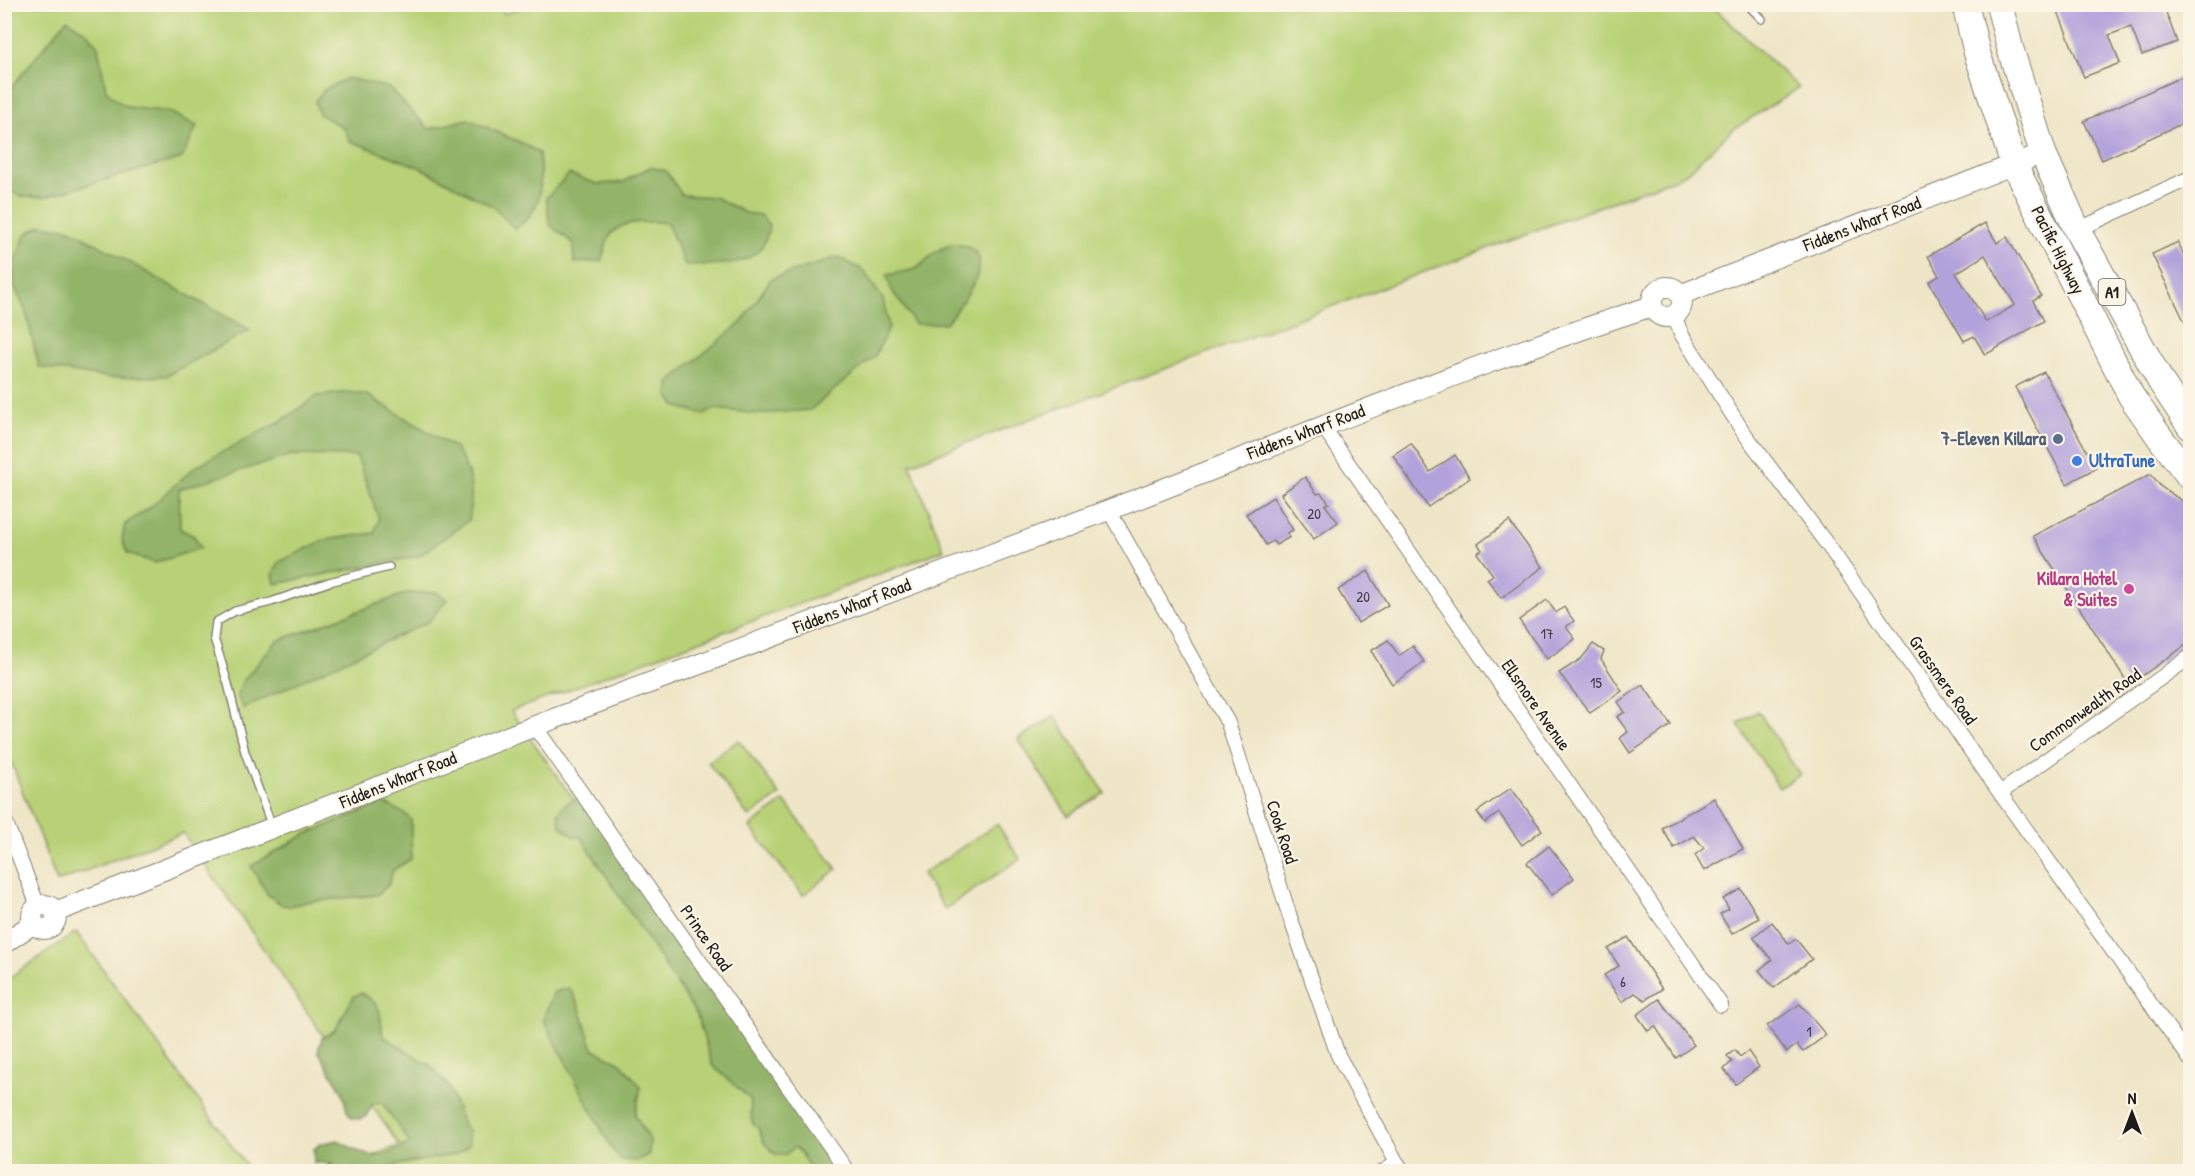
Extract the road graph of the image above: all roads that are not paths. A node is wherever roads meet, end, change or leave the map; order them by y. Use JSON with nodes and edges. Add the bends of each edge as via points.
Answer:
{"nodes":[{"id":1,"x":1747,"y":4,"type":"edge"},
{"id":2,"x":1965,"y":4,"type":"edge"},
{"id":3,"x":2000,"y":4,"type":"edge"},
{"id":4,"x":1762,"y":19,"type":"dead end"},
{"id":5,"x":2043,"y":153,"type":"junction"},
{"id":6,"x":2014,"y":165,"type":"junction"},
{"id":7,"x":2190,"y":178,"type":"edge"},
{"id":8,"x":2077,"y":230,"type":"junction"},
{"id":9,"x":1680,"y":295,"type":"junction"},
{"id":10,"x":1652,"y":306,"type":"junction"},
{"id":11,"x":1674,"y":316,"type":"junction"},
{"id":12,"x":1322,"y":425,"type":"junction"},
{"id":13,"x":2190,"y":426,"type":"edge"},
{"id":14,"x":2190,"y":477,"type":"edge"},
{"id":15,"x":1109,"y":510,"type":"junction"},
{"id":16,"x":389,"y":567,"type":"dead end"},
{"id":17,"x":2190,"y":657,"type":"edge"},
{"id":18,"x":533,"y":727,"type":"junction"},
{"id":19,"x":2000,"y":793,"type":"junction"},
{"id":20,"x":4,"y":818,"type":"edge"},
{"id":21,"x":273,"y":829,"type":"junction"},
{"id":22,"x":42,"y":914,"type":"junction"},
{"id":23,"x":4,"y":943,"type":"edge"},
{"id":24,"x":1721,"y":1005,"type":"dead end"},
{"id":25,"x":2190,"y":1059,"type":"edge"},
{"id":26,"x":1401,"y":1167,"type":"edge"},
{"id":27,"x":848,"y":1172,"type":"edge"},
{"id":28,"x":1383,"y":1172,"type":"edge"}],
"edges":[{"from":1,"to":4,"type":"lane"},
{"from":2,"to":6,"type":"highway","name":"Pacific Highway","number":"A1"},
{"from":3,"to":5,"type":"highway","name":"Pacific Highway","number":"A1"},
{"from":5,"to":6,"type":"street","name":"Fiddens Wharf Road"},
{"from":5,"to":8,"type":"highway","name":"Pacific Highway","number":"A1"},
{"from":6,"to":9,"type":"street","name":"Fiddens Wharf Road"},
{"from":6,"to":14,"type":"highway","name":"Pacific Highway","number":"A1","via":[[2131,396]]},
{"from":7,"to":8,"type":"street"},
{"from":8,"to":13,"type":"highway","name":"Pacific Highway","number":"A1","via":[[2161,382]]},
{"from":9,"to":10,"type":"street","via":[[1672,287],[1661,288],[1653,295]]},
{"from":9,"to":11,"type":"street","via":[[1682,307]]},
{"from":10,"to":11,"type":"street","via":[[1661,316]]},
{"from":10,"to":12,"type":"street","name":"Fiddens Wharf Road","via":[[1557,337]]},
{"from":11,"to":19,"type":"street","name":"Grassmere Road","via":[[1742,430],[1832,551]]},
{"from":12,"to":15,"type":"street","name":"Fiddens Wharf Road"},
{"from":12,"to":24,"type":"street","name":"Ellsmore Avenue"},
{"from":15,"to":18,"type":"street","name":"Fiddens Wharf Road"},
{"from":15,"to":26,"type":"street","name":"Cook Road","via":[[1228,723],[1338,1055]]},
{"from":16,"to":21,"type":"lane","via":[[235,611],[216,622],[214,638],[245,752]]},
{"from":17,"to":19,"type":"street","name":"Commonwealth Road"},
{"from":18,"to":21,"type":"street","name":"Fiddens Wharf Road"},
{"from":18,"to":27,"type":"street","name":"Prince Road"},
{"from":19,"to":25,"type":"street","name":"Grassmere Road"},
{"from":20,"to":22,"type":"street"},
{"from":21,"to":22,"type":"street","name":"Fiddens Wharf Road"},
{"from":22,"to":23,"type":"street","name":"Fiddens Wharf Road"},
{"from":26,"to":28,"type":"street"}]}
